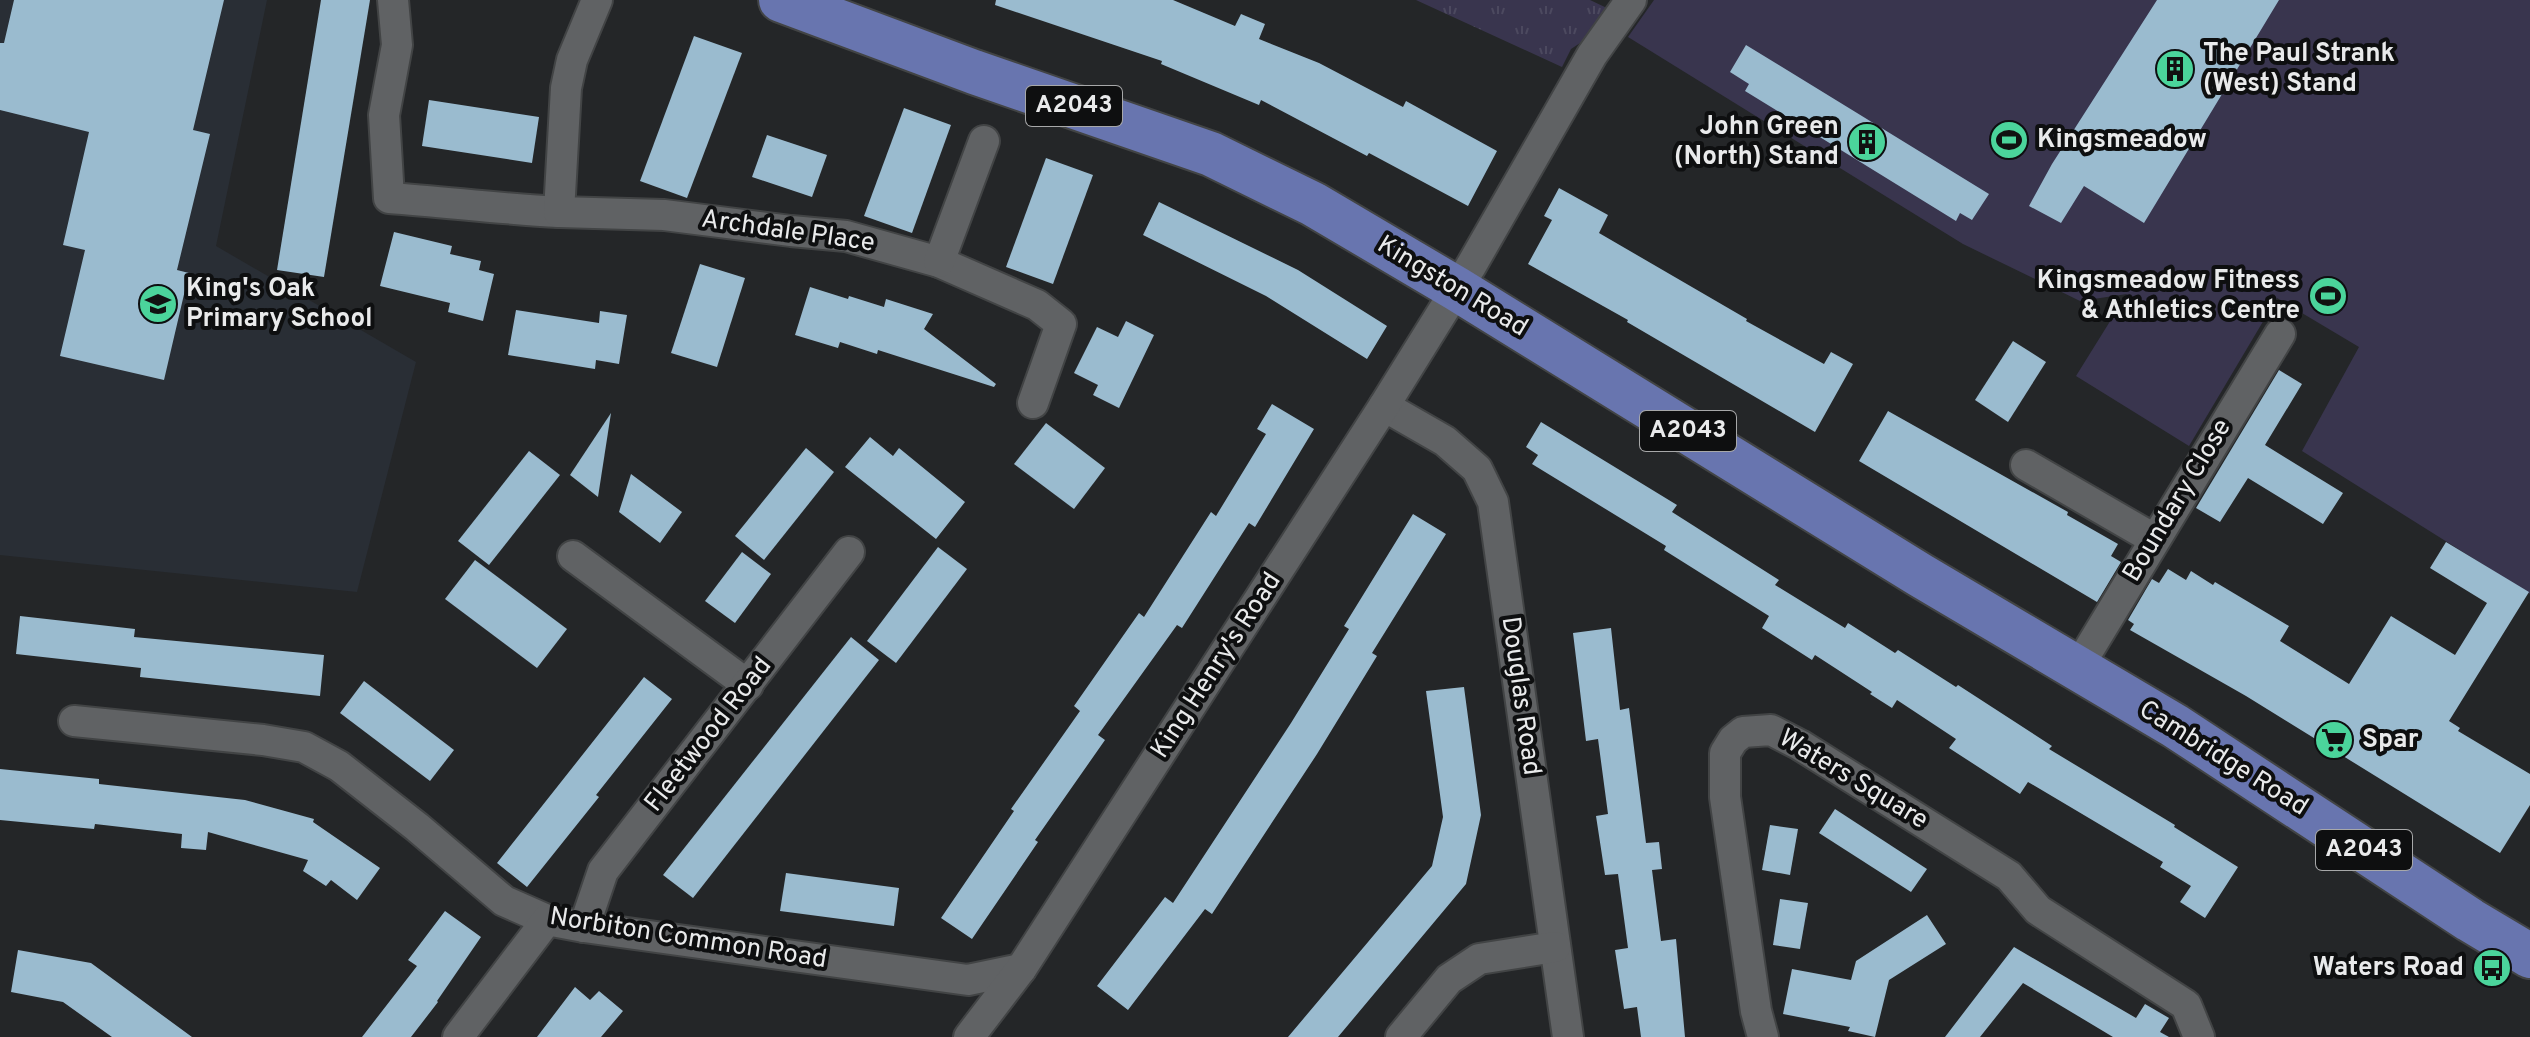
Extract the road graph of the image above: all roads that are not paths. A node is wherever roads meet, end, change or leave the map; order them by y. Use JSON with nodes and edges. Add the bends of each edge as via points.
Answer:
{"nodes":[{"id":1,"x":393,"y":0,"type":"edge"},
{"id":2,"x":597,"y":0,"type":"edge"},
{"id":3,"x":781,"y":0,"type":"edge"},
{"id":4,"x":1631,"y":0,"type":"edge"},
{"id":5,"x":984,"y":141,"type":"dead end"},
{"id":6,"x":559,"y":212,"type":"junction"},
{"id":7,"x":939,"y":262,"type":"junction"},
{"id":8,"x":1457,"y":289,"type":"junction"},
{"id":9,"x":2280,"y":334,"type":"dead end"},
{"id":10,"x":1033,"y":403,"type":"dead end"},
{"id":11,"x":1384,"y":406,"type":"junction"},
{"id":12,"x":2026,"y":465,"type":"dead end"},
{"id":13,"x":2154,"y":539,"type":"junction"},
{"id":14,"x":849,"y":552,"type":"dead end"},
{"id":15,"x":573,"y":556,"type":"dead end"},
{"id":16,"x":2077,"y":669,"type":"junction"},
{"id":17,"x":748,"y":685,"type":"junction"},
{"id":18,"x":74,"y":721,"type":"dead end"},
{"id":19,"x":547,"y":920,"type":"junction"},
{"id":20,"x":584,"y":927,"type":"junction"},
{"id":21,"x":1555,"y":947,"type":"junction"},
{"id":22,"x":2530,"y":956,"type":"edge"},
{"id":23,"x":1021,"y":969,"type":"junction"},
{"id":24,"x":458,"y":1037,"type":"edge"},
{"id":25,"x":969,"y":1037,"type":"edge"},
{"id":26,"x":1401,"y":1037,"type":"edge"},
{"id":27,"x":1568,"y":1037,"type":"edge"},
{"id":28,"x":1763,"y":1037,"type":"edge"},
{"id":29,"x":2199,"y":1037,"type":"edge"}],
"edges":[{"from":1,"to":6,"type":"street","name":"Archdale Place","via":[[397,45],[384,115],[389,198]]},
{"from":2,"to":6,"type":"street","via":[[566,88]]},
{"from":3,"to":8,"type":"main road","name":"Kingston Road","number":"A2043","via":[[1211,154],[1313,204]]},
{"from":4,"to":8,"type":"street","name":"King Henry's Road","via":[[1592,55]]},
{"from":5,"to":7,"type":"street"},
{"from":6,"to":7,"type":"street","name":"Archdale Place","via":[[664,215],[846,236]]},
{"from":7,"to":10,"type":"street","name":"Archdale Place","via":[[1037,305],[1061,324]]},
{"from":8,"to":11,"type":"street","name":"King Henry's Road"},
{"from":8,"to":16,"type":"main road","name":"Kingston Road","number":"A2043"},
{"from":9,"to":13,"type":"street","name":"Boundary Close"},
{"from":11,"to":21,"type":"street","name":"Douglas Road","via":[[1445,441],[1477,469],[1493,502]]},
{"from":11,"to":23,"type":"street","name":"King Henry's Road"},
{"from":12,"to":13,"type":"street"},
{"from":13,"to":16,"type":"street","name":"Boundary Close"},
{"from":14,"to":17,"type":"street","name":"Fleetwood Road"},
{"from":15,"to":17,"type":"street"},
{"from":16,"to":22,"type":"main road","name":"Cambridge Road","number":"A2043","via":[[2175,726]]},
{"from":17,"to":20,"type":"street","name":"Fleetwood Road","via":[[603,871]]},
{"from":18,"to":19,"type":"street","name":"Norbiton Common Road","via":[[304,747],[350,774],[504,901]]},
{"from":19,"to":20,"type":"street","name":"Norbiton Common Road"},
{"from":19,"to":24,"type":"street"},
{"from":20,"to":23,"type":"street","name":"Norbiton Common Road","via":[[968,980]]},
{"from":21,"to":26,"type":"street","via":[[1479,959],[1449,979]]},
{"from":21,"to":27,"type":"street","name":"Douglas Road"},
{"from":23,"to":25,"type":"street","name":"King Henry's Road"},
{"from":28,"to":29,"type":"street","name":"Waters Square","via":[[1725,797],[1725,753],[1743,732],[1771,730],[2009,876],[2038,910],[2186,1005]]}]}
